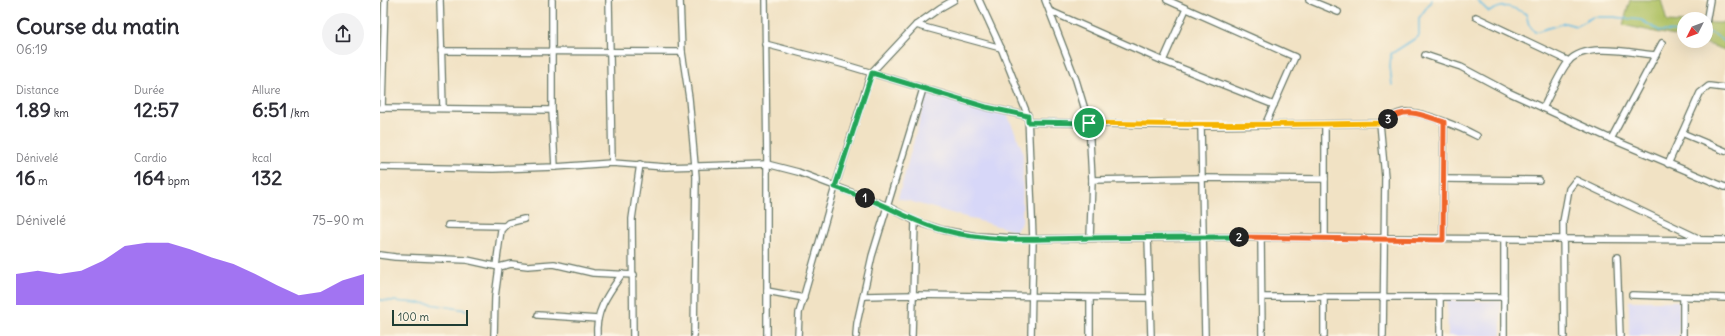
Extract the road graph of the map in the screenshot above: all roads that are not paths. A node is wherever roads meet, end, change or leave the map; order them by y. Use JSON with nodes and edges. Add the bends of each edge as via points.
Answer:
{"nodes":[{"id":1,"x":385,"y":0,"type":"edge"},
{"id":2,"x":440,"y":0,"type":"edge"},
{"id":3,"x":552,"y":0,"type":"edge"},
{"id":4,"x":609,"y":0,"type":"edge"},
{"id":5,"x":680,"y":0,"type":"edge"},
{"id":6,"x":765,"y":0,"type":"edge"},
{"id":7,"x":954,"y":0,"type":"edge"},
{"id":8,"x":979,"y":0,"type":"edge"},
{"id":9,"x":1045,"y":0,"type":"edge"},
{"id":10,"x":1167,"y":0,"type":"edge"},
{"id":11,"x":1309,"y":0,"type":"edge"},
{"id":12,"x":1710,"y":0,"type":"edge"},
{"id":13,"x":1186,"y":8,"type":"junction"},
{"id":14,"x":1050,"y":11,"type":"junction"},
{"id":15,"x":1338,"y":12,"type":"dead end"},
{"id":16,"x":1708,"y":12,"type":"edge"},
{"id":17,"x":1476,"y":17,"type":"dead end"},
{"id":18,"x":916,"y":25,"type":"junction"},
{"id":19,"x":1662,"y":43,"type":"dead end"},
{"id":20,"x":765,"y":44,"type":"junction"},
{"id":21,"x":1001,"y":48,"type":"junction"},
{"id":22,"x":441,"y":51,"type":"junction"},
{"id":23,"x":552,"y":52,"type":"junction"},
{"id":24,"x":610,"y":52,"type":"junction"},
{"id":25,"x":682,"y":52,"type":"junction"},
{"id":26,"x":1425,"y":54,"type":"dead end"},
{"id":27,"x":1656,"y":55,"type":"junction"},
{"id":28,"x":1163,"y":61,"type":"junction"},
{"id":29,"x":1569,"y":61,"type":"junction"},
{"id":30,"x":872,"y":73,"type":"junction"},
{"id":31,"x":923,"y":88,"type":"junction"},
{"id":32,"x":1725,"y":88,"type":"edge"},
{"id":33,"x":1274,"y":105,"type":"junction"},
{"id":34,"x":381,"y":108,"type":"edge"},
{"id":35,"x":443,"y":108,"type":"junction"},
{"id":36,"x":1543,"y":108,"type":"junction"},
{"id":37,"x":552,"y":110,"type":"junction"},
{"id":38,"x":1028,"y":119,"type":"junction"},
{"id":39,"x":1444,"y":122,"type":"junction"},
{"id":40,"x":1089,"y":123,"type":"junction"},
{"id":41,"x":1380,"y":123,"type":"junction"},
{"id":42,"x":1325,"y":124,"type":"junction"},
{"id":43,"x":1265,"y":125,"type":"junction"},
{"id":44,"x":1201,"y":126,"type":"junction"},
{"id":45,"x":1682,"y":133,"type":"junction"},
{"id":46,"x":1477,"y":136,"type":"dead end"},
{"id":47,"x":1612,"y":139,"type":"junction"},
{"id":48,"x":1725,"y":151,"type":"edge"},
{"id":49,"x":612,"y":163,"type":"junction"},
{"id":50,"x":640,"y":164,"type":"junction"},
{"id":51,"x":767,"y":164,"type":"junction"},
{"id":52,"x":1668,"y":164,"type":"junction"},
{"id":53,"x":695,"y":166,"type":"junction"},
{"id":54,"x":380,"y":167,"type":"edge"},
{"id":55,"x":555,"y":167,"type":"junction"},
{"id":56,"x":1202,"y":178,"type":"junction"},
{"id":57,"x":1325,"y":179,"type":"junction"},
{"id":58,"x":1444,"y":179,"type":"junction"},
{"id":59,"x":1092,"y":180,"type":"junction"},
{"id":60,"x":1539,"y":180,"type":"dead end"},
{"id":61,"x":835,"y":187,"type":"junction"},
{"id":62,"x":1725,"y":187,"type":"edge"},
{"id":63,"x":887,"y":206,"type":"junction"},
{"id":64,"x":524,"y":219,"type":"dead end"},
{"id":65,"x":915,"y":221,"type":"junction"},
{"id":66,"x":448,"y":225,"type":"dead end"},
{"id":67,"x":504,"y":226,"type":"junction"},
{"id":68,"x":1148,"y":237,"type":"junction"},
{"id":69,"x":1205,"y":237,"type":"junction"},
{"id":70,"x":1090,"y":238,"type":"junction"},
{"id":71,"x":1261,"y":238,"type":"junction"},
{"id":72,"x":1325,"y":238,"type":"junction"},
{"id":73,"x":1383,"y":238,"type":"junction"},
{"id":74,"x":1033,"y":239,"type":"junction"},
{"id":75,"x":1504,"y":239,"type":"junction"},
{"id":76,"x":1564,"y":239,"type":"junction"},
{"id":77,"x":1443,"y":240,"type":"junction"},
{"id":78,"x":1700,"y":240,"type":"junction"},
{"id":79,"x":1725,"y":240,"type":"edge"},
{"id":80,"x":380,"y":255,"type":"edge"},
{"id":81,"x":1617,"y":257,"type":"dead end"},
{"id":82,"x":497,"y":266,"type":"junction"},
{"id":83,"x":622,"y":274,"type":"junction"},
{"id":84,"x":634,"y":275,"type":"junction"},
{"id":85,"x":767,"y":291,"type":"junction"},
{"id":86,"x":913,"y":295,"type":"junction"},
{"id":87,"x":1632,"y":295,"type":"dead end"},
{"id":88,"x":864,"y":296,"type":"junction"},
{"id":89,"x":1031,"y":296,"type":"junction"},
{"id":90,"x":1324,"y":296,"type":"junction"},
{"id":91,"x":1383,"y":296,"type":"junction"},
{"id":92,"x":1263,"y":297,"type":"junction"},
{"id":93,"x":1440,"y":297,"type":"junction"},
{"id":94,"x":1504,"y":297,"type":"junction"},
{"id":95,"x":1683,"y":297,"type":"junction"},
{"id":96,"x":804,"y":298,"type":"junction"},
{"id":97,"x":1090,"y":298,"type":"junction"},
{"id":98,"x":1150,"y":298,"type":"junction"},
{"id":99,"x":1725,"y":298,"type":"edge"},
{"id":100,"x":538,"y":315,"type":"dead end"},
{"id":101,"x":598,"y":319,"type":"junction"},
{"id":102,"x":494,"y":336,"type":"edge"},
{"id":103,"x":597,"y":336,"type":"edge"},
{"id":104,"x":633,"y":336,"type":"edge"},
{"id":105,"x":694,"y":336,"type":"edge"},
{"id":106,"x":767,"y":336,"type":"edge"},
{"id":107,"x":798,"y":336,"type":"edge"},
{"id":108,"x":856,"y":336,"type":"edge"},
{"id":109,"x":912,"y":336,"type":"edge"},
{"id":110,"x":1031,"y":336,"type":"edge"},
{"id":111,"x":1090,"y":336,"type":"edge"},
{"id":112,"x":1151,"y":336,"type":"edge"},
{"id":113,"x":1206,"y":336,"type":"edge"},
{"id":114,"x":1262,"y":336,"type":"edge"},
{"id":115,"x":1324,"y":336,"type":"edge"},
{"id":116,"x":1383,"y":336,"type":"edge"},
{"id":117,"x":1440,"y":336,"type":"edge"},
{"id":118,"x":1504,"y":336,"type":"edge"},
{"id":119,"x":1564,"y":336,"type":"edge"},
{"id":120,"x":1620,"y":336,"type":"edge"},
{"id":121,"x":1683,"y":336,"type":"edge"}],
"edges":[{"from":1,"to":34,"type":"street"},
{"from":2,"to":22,"type":"street"},
{"from":3,"to":23,"type":"street"},
{"from":4,"to":24,"type":"street"},
{"from":5,"to":25,"type":"street"},
{"from":6,"to":20,"type":"street"},
{"from":7,"to":18,"type":"street"},
{"from":8,"to":21,"type":"street"},
{"from":9,"to":14,"type":"street"},
{"from":10,"to":13,"type":"street"},
{"from":11,"to":15,"type":"street"},
{"from":12,"to":16,"type":"street"},
{"from":13,"to":28,"type":"street"},
{"from":13,"to":33,"type":"street","via":[[1295,57]]},
{"from":14,"to":28,"type":"street"},
{"from":14,"to":40,"type":"street"},
{"from":17,"to":29,"type":"street"},
{"from":18,"to":21,"type":"street"},
{"from":18,"to":30,"type":"street"},
{"from":19,"to":27,"type":"street"},
{"from":20,"to":30,"type":"street"},
{"from":20,"to":51,"type":"street"},
{"from":21,"to":38,"type":"street"},
{"from":22,"to":23,"type":"street"},
{"from":22,"to":35,"type":"street"},
{"from":23,"to":24,"type":"street"},
{"from":23,"to":37,"type":"street"},
{"from":24,"to":25,"type":"street"},
{"from":24,"to":49,"type":"street"},
{"from":25,"to":53,"type":"street"},
{"from":26,"to":36,"type":"street","via":[[1461,67]]},
{"from":27,"to":29,"type":"street","via":[[1593,49]]},
{"from":27,"to":47,"type":"street"},
{"from":28,"to":33,"type":"street"},
{"from":29,"to":36,"type":"street"},
{"from":30,"to":31,"type":"street"},
{"from":30,"to":61,"type":"street"},
{"from":31,"to":38,"type":"street"},
{"from":31,"to":63,"type":"street"},
{"from":32,"to":45,"type":"street","via":[[1709,86],[1700,93]]},
{"from":33,"to":43,"type":"street"},
{"from":34,"to":35,"type":"street"},
{"from":35,"to":37,"type":"street"},
{"from":36,"to":47,"type":"street"},
{"from":37,"to":55,"type":"street"},
{"from":38,"to":40,"type":"street"},
{"from":38,"to":74,"type":"street"},
{"from":39,"to":41,"type":"street","via":[[1405,112]]},
{"from":39,"to":46,"type":"street"},
{"from":39,"to":58,"type":"street"},
{"from":40,"to":44,"type":"street"},
{"from":40,"to":59,"type":"street"},
{"from":41,"to":42,"type":"street"},
{"from":41,"to":73,"type":"street","via":[[1385,177]]},
{"from":42,"to":43,"type":"street"},
{"from":42,"to":57,"type":"street"},
{"from":43,"to":44,"type":"street"},
{"from":44,"to":56,"type":"street"},
{"from":45,"to":48,"type":"street"},
{"from":45,"to":52,"type":"street"},
{"from":47,"to":52,"type":"street"},
{"from":49,"to":50,"type":"street"},
{"from":49,"to":55,"type":"street"},
{"from":50,"to":53,"type":"street"},
{"from":50,"to":84,"type":"street","via":[[632,219]]},
{"from":51,"to":53,"type":"street"},
{"from":51,"to":61,"type":"street","via":[[798,172]]},
{"from":51,"to":85,"type":"street"},
{"from":52,"to":62,"type":"street"},
{"from":53,"to":105,"type":"street"},
{"from":54,"to":55,"type":"street"},
{"from":56,"to":57,"type":"street"},
{"from":56,"to":59,"type":"street"},
{"from":56,"to":69,"type":"street"},
{"from":57,"to":72,"type":"street"},
{"from":58,"to":60,"type":"street"},
{"from":58,"to":77,"type":"street"},
{"from":59,"to":70,"type":"street"},
{"from":61,"to":63,"type":"street"},
{"from":61,"to":96,"type":"street"},
{"from":63,"to":65,"type":"street"},
{"from":63,"to":88,"type":"street","via":[[872,256]]},
{"from":64,"to":67,"type":"street"},
{"from":65,"to":74,"type":"street","via":[[943,230],[976,236]]},
{"from":65,"to":86,"type":"street"},
{"from":66,"to":67,"type":"street"},
{"from":67,"to":82,"type":"street","via":[[501,230]]},
{"from":68,"to":69,"type":"street"},
{"from":68,"to":70,"type":"street"},
{"from":68,"to":98,"type":"street"},
{"from":69,"to":71,"type":"street"},
{"from":69,"to":113,"type":"street"},
{"from":70,"to":74,"type":"street"},
{"from":71,"to":72,"type":"street"},
{"from":71,"to":92,"type":"street"},
{"from":72,"to":73,"type":"street"},
{"from":73,"to":77,"type":"street"},
{"from":73,"to":91,"type":"street"},
{"from":74,"to":89,"type":"street"},
{"from":75,"to":76,"type":"street"},
{"from":75,"to":77,"type":"street"},
{"from":75,"to":94,"type":"street"},
{"from":76,"to":78,"type":"street"},
{"from":76,"to":78,"type":"street","via":[[1564,210],[1569,189],[1576,180]]},
{"from":76,"to":119,"type":"street"},
{"from":78,"to":79,"type":"street"},
{"from":80,"to":82,"type":"street","via":[[466,260]]},
{"from":81,"to":120,"type":"street"},
{"from":82,"to":83,"type":"street","via":[[554,264],[593,273]]},
{"from":82,"to":102,"type":"street"},
{"from":83,"to":84,"type":"street"},
{"from":83,"to":101,"type":"street","via":[[606,296]]},
{"from":84,"to":104,"type":"street"},
{"from":85,"to":96,"type":"street"},
{"from":85,"to":106,"type":"street"},
{"from":86,"to":88,"type":"street"},
{"from":86,"to":89,"type":"street"},
{"from":86,"to":109,"type":"street"},
{"from":87,"to":95,"type":"street"},
{"from":88,"to":108,"type":"street"},
{"from":89,"to":97,"type":"street"},
{"from":89,"to":110,"type":"street"},
{"from":90,"to":91,"type":"street"},
{"from":90,"to":92,"type":"street"},
{"from":90,"to":115,"type":"street"},
{"from":91,"to":93,"type":"street"},
{"from":91,"to":116,"type":"street"},
{"from":92,"to":114,"type":"street"},
{"from":93,"to":94,"type":"street"},
{"from":93,"to":117,"type":"street"},
{"from":94,"to":118,"type":"street"},
{"from":95,"to":99,"type":"street"},
{"from":95,"to":121,"type":"street"},
{"from":96,"to":107,"type":"street","via":[[799,313]]},
{"from":97,"to":98,"type":"street"},
{"from":97,"to":111,"type":"street"},
{"from":98,"to":112,"type":"street"},
{"from":100,"to":101,"type":"street"},
{"from":101,"to":103,"type":"street"}]}
